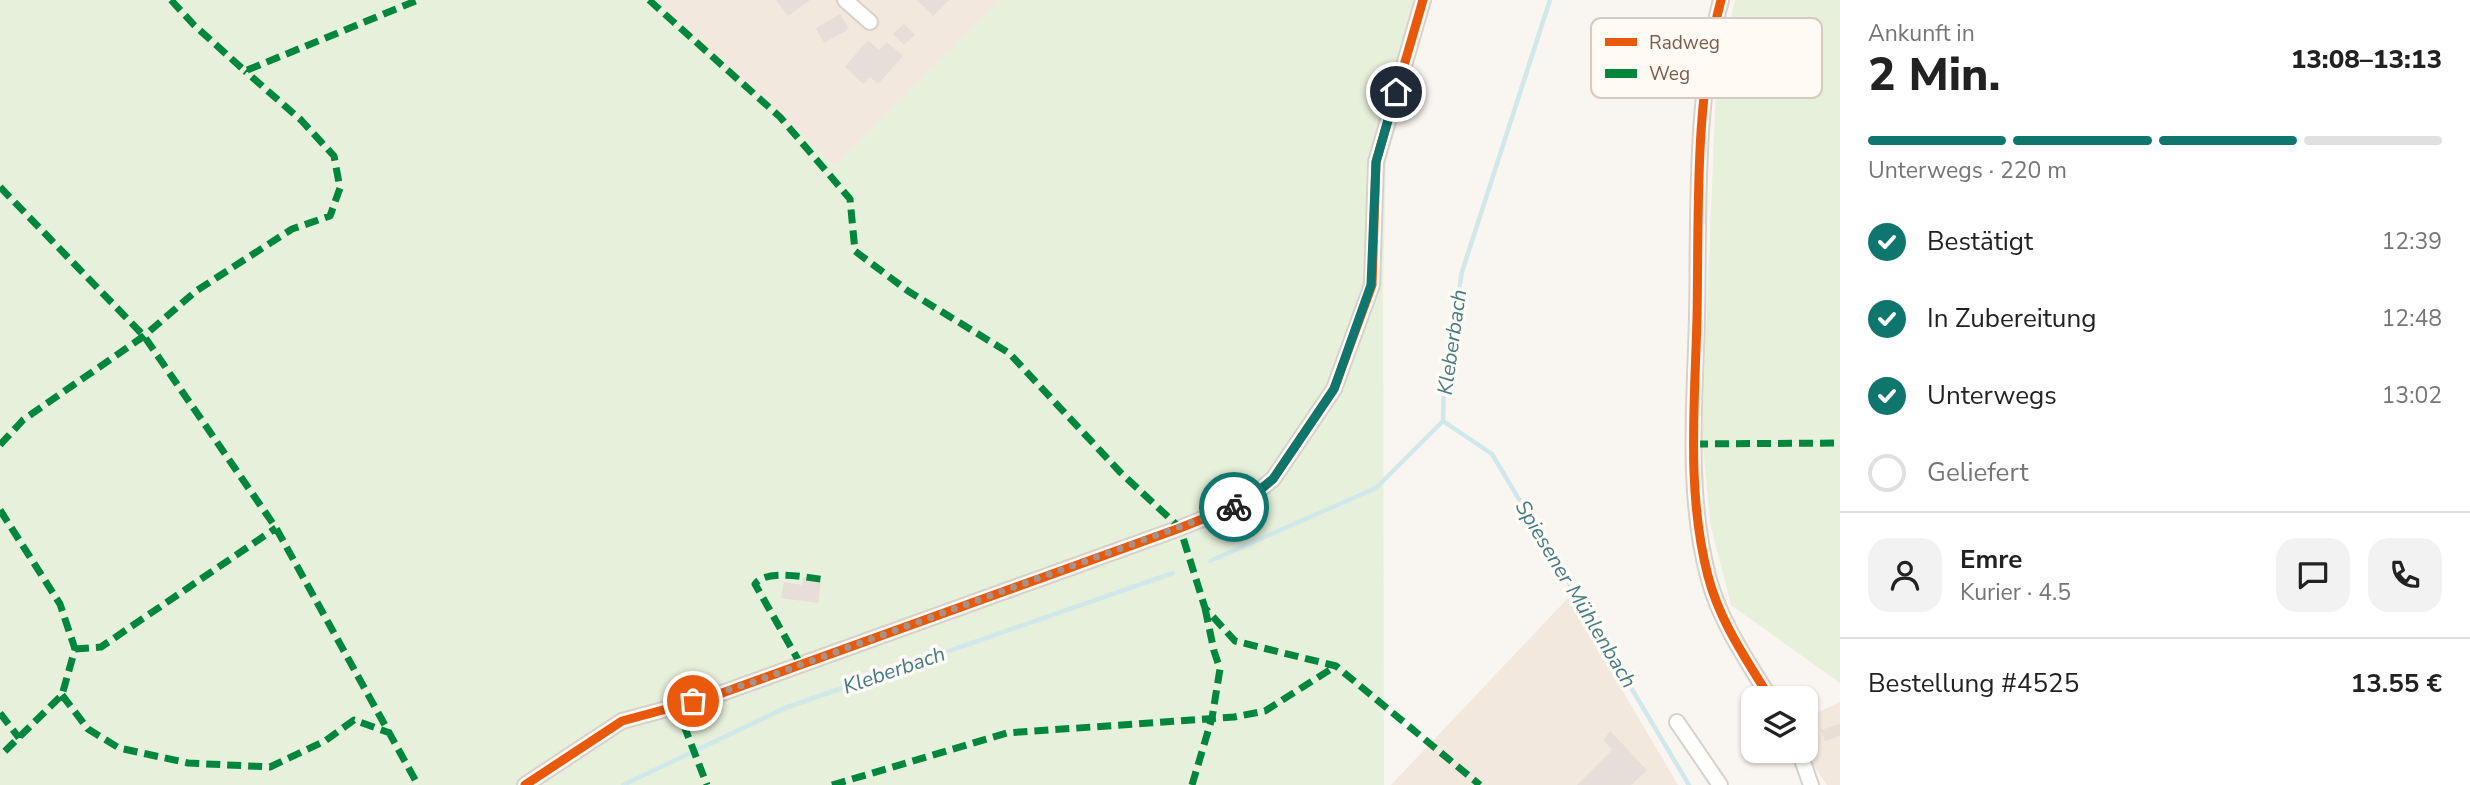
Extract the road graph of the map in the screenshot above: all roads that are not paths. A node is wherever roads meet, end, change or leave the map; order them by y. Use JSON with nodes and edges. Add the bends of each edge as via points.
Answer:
{"nodes":[{"id":1,"x":845,"y":0,"type":"edge"},
{"id":2,"x":1423,"y":0,"type":"edge"},
{"id":3,"x":1721,"y":0,"type":"edge"},
{"id":4,"x":1717,"y":18,"type":"edge"},
{"id":5,"x":870,"y":22,"type":"dead end"},
{"id":6,"x":1703,"y":98,"type":"edge"},
{"id":7,"x":1763,"y":686,"type":"edge"},
{"id":8,"x":1677,"y":722,"type":"dead end"},
{"id":9,"x":1803,"y":763,"type":"edge"},
{"id":10,"x":525,"y":785,"type":"edge"},
{"id":11,"x":1720,"y":785,"type":"edge"},
{"id":12,"x":1811,"y":785,"type":"edge"}],
"edges":[{"from":1,"to":5,"type":"street"},
{"from":2,"to":10,"type":"street","via":[[1376,162],[1371,285],[1334,389],[1273,479],[1245,502],[1180,528],[711,697],[622,721]]},
{"from":3,"to":4,"type":"street"},
{"from":6,"to":7,"type":"street","via":[[1694,444],[1697,521],[1719,608]]},
{"from":8,"to":11,"type":"street"},
{"from":9,"to":12,"type":"street"}]}
